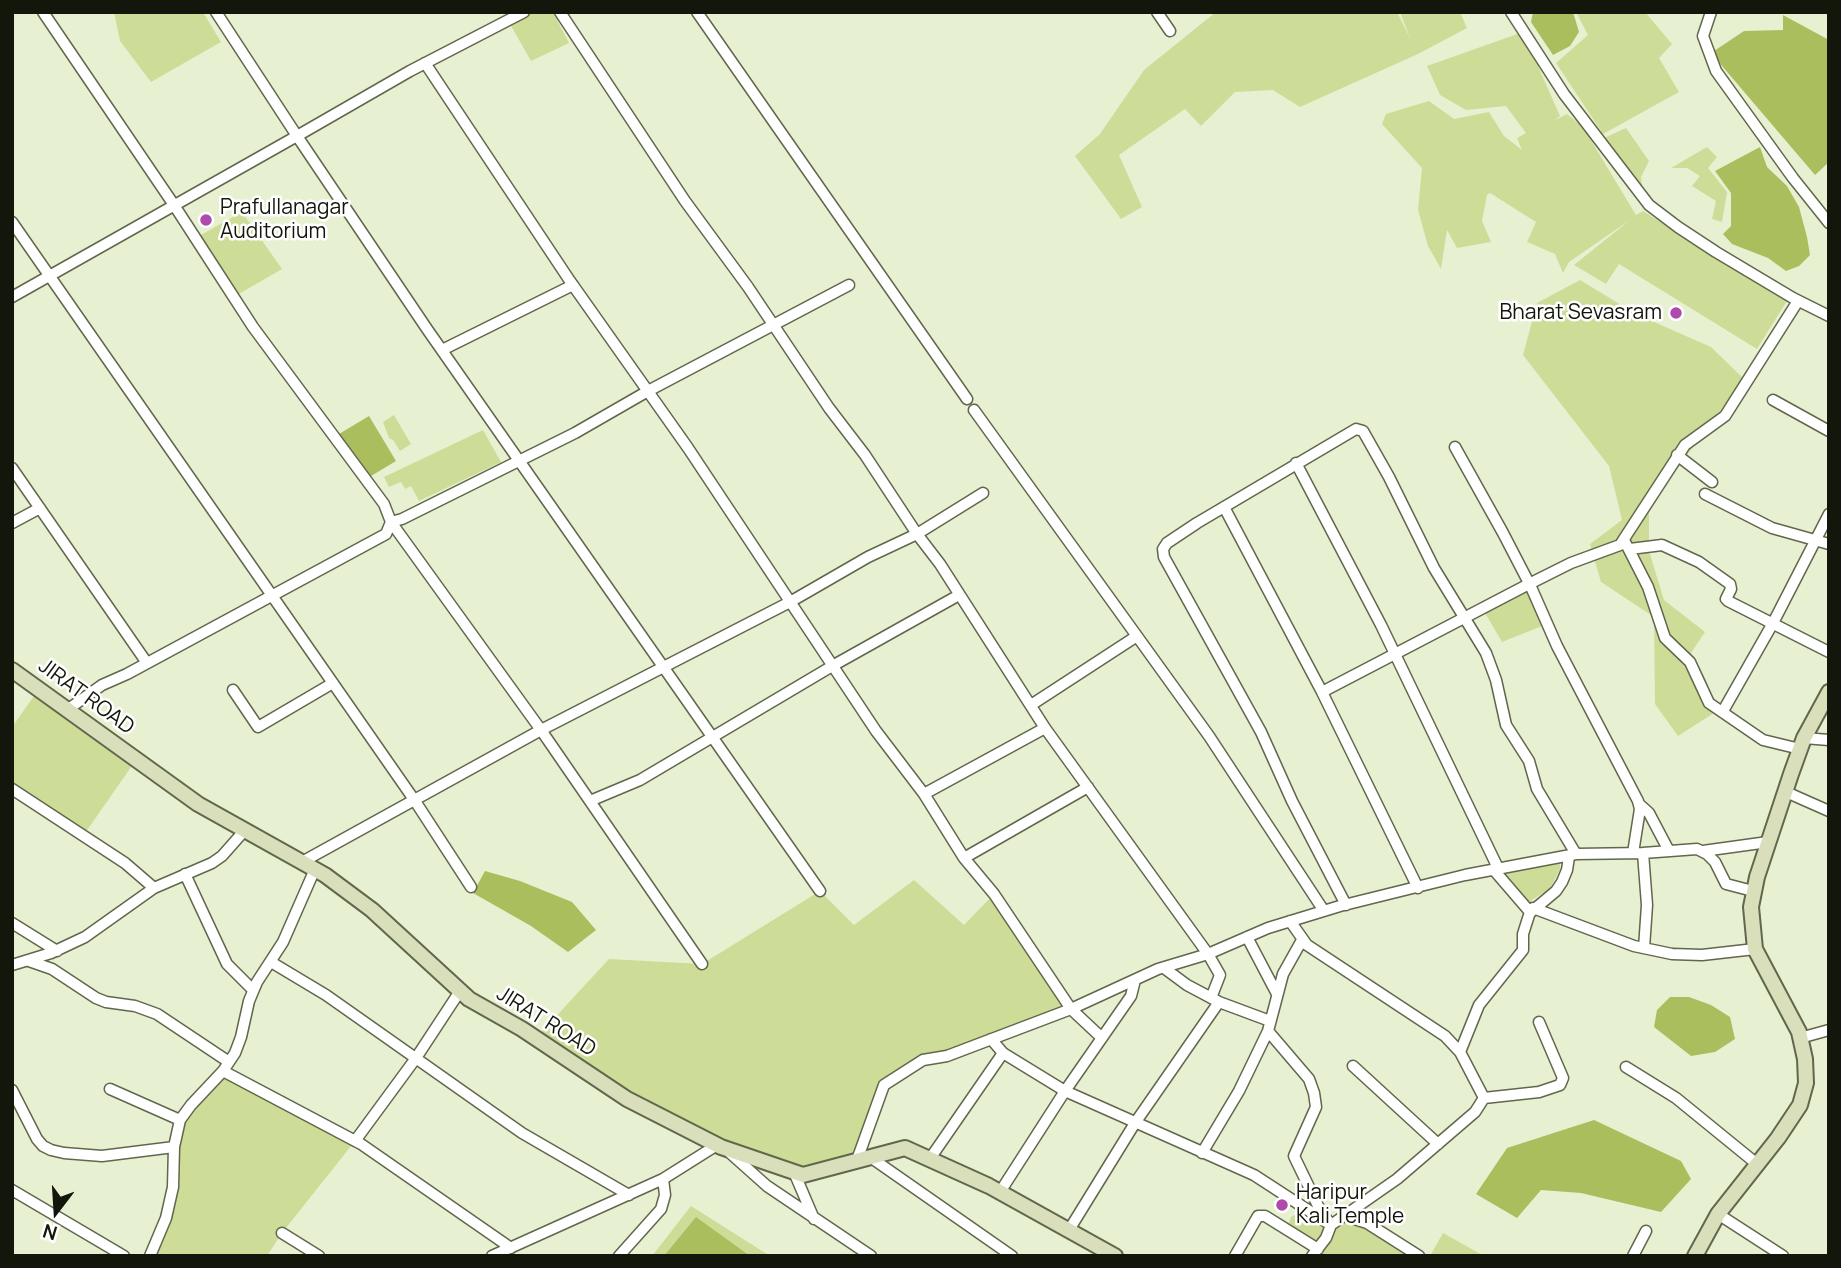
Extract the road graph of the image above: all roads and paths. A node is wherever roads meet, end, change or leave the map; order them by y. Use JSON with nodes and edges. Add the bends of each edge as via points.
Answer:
{"nodes":[{"id":1,"x":43,"y":12,"type":"edge"},
{"id":2,"x":216,"y":12,"type":"edge"},
{"id":3,"x":524,"y":12,"type":"edge"},
{"id":4,"x":560,"y":12,"type":"edge"},
{"id":5,"x":697,"y":12,"type":"edge"},
{"id":6,"x":1157,"y":12,"type":"edge"},
{"id":7,"x":1511,"y":12,"type":"edge"},
{"id":8,"x":1711,"y":12,"type":"edge"},
{"id":9,"x":1170,"y":31,"type":"dead end"},
{"id":10,"x":425,"y":63,"type":"junction"},
{"id":11,"x":297,"y":136,"type":"junction"},
{"id":12,"x":174,"y":205,"type":"junction"},
{"id":13,"x":12,"y":222,"type":"edge"},
{"id":14,"x":1829,"y":223,"type":"edge"},
{"id":15,"x":48,"y":276,"type":"junction"},
{"id":16,"x":573,"y":285,"type":"junction"},
{"id":17,"x":849,"y":285,"type":"dead end"},
{"id":18,"x":12,"y":297,"type":"edge"},
{"id":19,"x":1798,"y":301,"type":"junction"},
{"id":20,"x":1829,"y":316,"type":"edge"},
{"id":21,"x":775,"y":326,"type":"junction"},
{"id":22,"x":442,"y":350,"type":"junction"},
{"id":23,"x":648,"y":391,"type":"junction"},
{"id":24,"x":967,"y":399,"type":"dead end"},
{"id":25,"x":1773,"y":400,"type":"dead end"},
{"id":26,"x":974,"y":410,"type":"dead end"},
{"id":27,"x":1829,"y":431,"type":"edge"},
{"id":28,"x":1455,"y":447,"type":"dead end"},
{"id":29,"x":1677,"y":456,"type":"junction"},
{"id":30,"x":520,"y":461,"type":"junction"},
{"id":31,"x":1296,"y":463,"type":"junction"},
{"id":32,"x":12,"y":468,"type":"edge"},
{"id":33,"x":1712,"y":482,"type":"dead end"},
{"id":34,"x":983,"y":494,"type":"dead end"},
{"id":35,"x":1705,"y":494,"type":"dead end"},
{"id":36,"x":1224,"y":507,"type":"junction"},
{"id":37,"x":40,"y":508,"type":"junction"},
{"id":38,"x":1829,"y":514,"type":"edge"},
{"id":39,"x":391,"y":522,"type":"junction"},
{"id":40,"x":12,"y":523,"type":"edge"},
{"id":41,"x":917,"y":534,"type":"junction"},
{"id":42,"x":1816,"y":539,"type":"junction"},
{"id":43,"x":1623,"y":540,"type":"junction"},
{"id":44,"x":1829,"y":544,"type":"edge"},
{"id":45,"x":1630,"y":549,"type":"junction"},
{"id":46,"x":1529,"y":584,"type":"junction"},
{"id":47,"x":959,"y":594,"type":"junction"},
{"id":48,"x":272,"y":595,"type":"junction"},
{"id":49,"x":790,"y":602,"type":"junction"},
{"id":50,"x":1463,"y":618,"type":"junction"},
{"id":51,"x":1773,"y":623,"type":"junction"},
{"id":52,"x":1137,"y":636,"type":"junction"},
{"id":53,"x":1829,"y":652,"type":"edge"},
{"id":54,"x":1395,"y":653,"type":"junction"},
{"id":55,"x":147,"y":663,"type":"junction"},
{"id":56,"x":834,"y":665,"type":"junction"},
{"id":57,"x":662,"y":666,"type":"junction"},
{"id":58,"x":12,"y":670,"type":"edge"},
{"id":59,"x":333,"y":683,"type":"junction"},
{"id":60,"x":233,"y":690,"type":"dead end"},
{"id":61,"x":1322,"y":692,"type":"junction"},
{"id":62,"x":1829,"y":692,"type":"edge"},
{"id":63,"x":1031,"y":705,"type":"junction"},
{"id":64,"x":66,"y":710,"type":"junction"},
{"id":65,"x":1723,"y":711,"type":"junction"},
{"id":66,"x":1045,"y":728,"type":"junction"},
{"id":67,"x":541,"y":730,"type":"junction"},
{"id":68,"x":713,"y":739,"type":"junction"},
{"id":69,"x":1829,"y":740,"type":"edge"},
{"id":70,"x":1802,"y":744,"type":"junction"},
{"id":71,"x":1088,"y":787,"type":"junction"},
{"id":72,"x":12,"y":789,"type":"edge"},
{"id":73,"x":1786,"y":792,"type":"junction"},
{"id":74,"x":924,"y":794,"type":"junction"},
{"id":75,"x":415,"y":801,"type":"junction"},
{"id":76,"x":590,"y":801,"type":"junction"},
{"id":77,"x":1639,"y":804,"type":"junction"},
{"id":78,"x":1829,"y":811,"type":"edge"},
{"id":79,"x":245,"y":830,"type":"junction"},
{"id":80,"x":1768,"y":842,"type":"junction"},
{"id":81,"x":1669,"y":851,"type":"junction"},
{"id":82,"x":1703,"y":851,"type":"junction"},
{"id":83,"x":1638,"y":853,"type":"junction"},
{"id":84,"x":1573,"y":855,"type":"junction"},
{"id":85,"x":964,"y":858,"type":"junction"},
{"id":86,"x":309,"y":866,"type":"junction"},
{"id":87,"x":1496,"y":869,"type":"junction"},
{"id":88,"x":186,"y":874,"type":"junction"},
{"id":89,"x":471,"y":887,"type":"dead end"},
{"id":90,"x":155,"y":888,"type":"junction"},
{"id":91,"x":1418,"y":888,"type":"junction"},
{"id":92,"x":820,"y":891,"type":"dead end"},
{"id":93,"x":1753,"y":891,"type":"junction"},
{"id":94,"x":1346,"y":905,"type":"junction"},
{"id":95,"x":1532,"y":910,"type":"junction"},
{"id":96,"x":1324,"y":911,"type":"junction"},
{"id":97,"x":1290,"y":921,"type":"junction"},
{"id":98,"x":12,"y":923,"type":"edge"},
{"id":99,"x":1247,"y":937,"type":"junction"},
{"id":100,"x":1303,"y":940,"type":"junction"},
{"id":101,"x":1644,"y":948,"type":"junction"},
{"id":102,"x":1755,"y":949,"type":"junction"},
{"id":103,"x":57,"y":951,"type":"junction"},
{"id":104,"x":1209,"y":954,"type":"junction"},
{"id":105,"x":29,"y":961,"type":"junction"},
{"id":106,"x":271,"y":961,"type":"junction"},
{"id":107,"x":702,"y":964,"type":"dead end"},
{"id":108,"x":12,"y":965,"type":"edge"},
{"id":109,"x":1164,"y":968,"type":"junction"},
{"id":110,"x":1135,"y":980,"type":"junction"},
{"id":111,"x":253,"y":990,"type":"junction"},
{"id":112,"x":460,"y":992,"type":"junction"},
{"id":113,"x":1277,"y":995,"type":"junction"},
{"id":114,"x":1215,"y":1000,"type":"junction"},
{"id":115,"x":1071,"y":1009,"type":"junction"},
{"id":116,"x":1539,"y":1022,"type":"dead end"},
{"id":117,"x":1269,"y":1026,"type":"junction"},
{"id":118,"x":1829,"y":1030,"type":"edge"},
{"id":119,"x":1102,"y":1038,"type":"junction"},
{"id":120,"x":1800,"y":1038,"type":"junction"},
{"id":121,"x":991,"y":1039,"type":"junction"},
{"id":122,"x":1460,"y":1052,"type":"junction"},
{"id":123,"x":1003,"y":1053,"type":"junction"},
{"id":124,"x":416,"y":1058,"type":"junction"},
{"id":125,"x":1353,"y":1066,"type":"dead end"},
{"id":126,"x":226,"y":1067,"type":"junction"},
{"id":127,"x":1626,"y":1067,"type":"dead end"},
{"id":128,"x":110,"y":1089,"type":"dead end"},
{"id":129,"x":12,"y":1090,"type":"edge"},
{"id":130,"x":1065,"y":1091,"type":"junction"},
{"id":131,"x":1484,"y":1098,"type":"junction"},
{"id":132,"x":180,"y":1120,"type":"junction"},
{"id":133,"x":1135,"y":1123,"type":"junction"},
{"id":134,"x":355,"y":1141,"type":"junction"},
{"id":135,"x":1438,"y":1144,"type":"junction"},
{"id":136,"x":174,"y":1147,"type":"junction"},
{"id":137,"x":721,"y":1147,"type":"junction"},
{"id":138,"x":1202,"y":1153,"type":"junction"},
{"id":139,"x":863,"y":1159,"type":"junction"},
{"id":140,"x":929,"y":1160,"type":"junction"},
{"id":141,"x":1757,"y":1164,"type":"junction"},
{"id":142,"x":794,"y":1172,"type":"junction"},
{"id":143,"x":663,"y":1179,"type":"junction"},
{"id":144,"x":12,"y":1190,"type":"edge"},
{"id":145,"x":1000,"y":1192,"type":"junction"},
{"id":146,"x":629,"y":1195,"type":"junction"},
{"id":147,"x":1718,"y":1214,"type":"junction"},
{"id":148,"x":1345,"y":1216,"type":"junction"},
{"id":149,"x":814,"y":1219,"type":"junction"},
{"id":150,"x":1331,"y":1225,"type":"junction"},
{"id":151,"x":1069,"y":1230,"type":"junction"},
{"id":152,"x":1646,"y":1230,"type":"dead end"},
{"id":153,"x":282,"y":1233,"type":"dead end"},
{"id":154,"x":511,"y":1248,"type":"junction"},
{"id":155,"x":1315,"y":1252,"type":"edge"},
{"id":156,"x":124,"y":1256,"type":"edge"},
{"id":157,"x":150,"y":1256,"type":"edge"},
{"id":158,"x":319,"y":1256,"type":"edge"},
{"id":159,"x":492,"y":1256,"type":"edge"},
{"id":160,"x":619,"y":1256,"type":"edge"},
{"id":161,"x":871,"y":1256,"type":"edge"},
{"id":162,"x":1012,"y":1256,"type":"edge"},
{"id":163,"x":1115,"y":1256,"type":"edge"},
{"id":164,"x":1235,"y":1256,"type":"edge"},
{"id":165,"x":1419,"y":1256,"type":"edge"},
{"id":166,"x":1633,"y":1256,"type":"edge"},
{"id":167,"x":1695,"y":1256,"type":"edge"},
{"id":168,"x":1783,"y":1256,"type":"edge"}],
"edges":[{"from":1,"to":12,"type":"street"},
{"from":2,"to":11,"type":"street"},
{"from":3,"to":10,"type":"street"},
{"from":4,"to":21,"type":"street","via":[[685,201]]},
{"from":5,"to":24,"type":"street"},
{"from":6,"to":9,"type":"street"},
{"from":7,"to":19,"type":"street","via":[[1564,94],[1649,205]]},
{"from":8,"to":14,"type":"street","via":[[1703,36],[1716,71]]},
{"from":10,"to":11,"type":"street"},
{"from":10,"to":16,"type":"street"},
{"from":11,"to":12,"type":"street"},
{"from":11,"to":22,"type":"street"},
{"from":12,"to":15,"type":"street"},
{"from":12,"to":39,"type":"street","via":[[253,327],[384,504]]},
{"from":13,"to":15,"type":"street"},
{"from":15,"to":18,"type":"street"},
{"from":15,"to":48,"type":"street"},
{"from":16,"to":22,"type":"street"},
{"from":16,"to":23,"type":"street"},
{"from":17,"to":21,"type":"street"},
{"from":19,"to":20,"type":"street"},
{"from":19,"to":29,"type":"street","via":[[1725,416],[1693,438]]},
{"from":21,"to":23,"type":"street"},
{"from":21,"to":41,"type":"street"},
{"from":22,"to":30,"type":"street"},
{"from":23,"to":30,"type":"street"},
{"from":23,"to":49,"type":"street"},
{"from":25,"to":27,"type":"street"},
{"from":26,"to":52,"type":"street"},
{"from":28,"to":46,"type":"street"},
{"from":29,"to":33,"type":"street"},
{"from":29,"to":43,"type":"street"},
{"from":30,"to":39,"type":"street"},
{"from":30,"to":57,"type":"street"},
{"from":31,"to":36,"type":"street"},
{"from":31,"to":50,"type":"street","via":[[1349,432],[1363,431]]},
{"from":31,"to":54,"type":"street"},
{"from":32,"to":37,"type":"street"},
{"from":34,"to":41,"type":"street"},
{"from":35,"to":42,"type":"street","via":[[1772,528]]},
{"from":36,"to":61,"type":"street"},
{"from":36,"to":94,"type":"street","via":[[1167,542],[1164,557],[1261,732]]},
{"from":37,"to":40,"type":"street"},
{"from":37,"to":55,"type":"street"},
{"from":38,"to":42,"type":"street"},
{"from":39,"to":48,"type":"street","via":[[386,534]]},
{"from":39,"to":67,"type":"street"},
{"from":41,"to":47,"type":"street"},
{"from":41,"to":49,"type":"street"},
{"from":42,"to":44,"type":"street"},
{"from":42,"to":51,"type":"street"},
{"from":43,"to":45,"type":"street"},
{"from":43,"to":46,"type":"street"},
{"from":45,"to":51,"type":"street","via":[[1662,545],[1699,562],[1730,584],[1728,601]]},
{"from":45,"to":65,"type":"street","via":[[1665,638],[1690,662],[1709,703]]},
{"from":46,"to":50,"type":"street"},
{"from":46,"to":77,"type":"street"},
{"from":47,"to":56,"type":"street"},
{"from":47,"to":63,"type":"street"},
{"from":48,"to":55,"type":"street"},
{"from":48,"to":59,"type":"street"},
{"from":49,"to":56,"type":"street"},
{"from":49,"to":57,"type":"street"},
{"from":50,"to":54,"type":"street"},
{"from":50,"to":84,"type":"street","via":[[1486,653],[1506,725]]},
{"from":51,"to":53,"type":"street"},
{"from":51,"to":65,"type":"street"},
{"from":52,"to":63,"type":"street"},
{"from":52,"to":96,"type":"street"},
{"from":54,"to":61,"type":"street"},
{"from":54,"to":87,"type":"street"},
{"from":55,"to":64,"type":"street","via":[[102,685]]},
{"from":56,"to":68,"type":"street"},
{"from":56,"to":74,"type":"street"},
{"from":57,"to":67,"type":"street"},
{"from":57,"to":68,"type":"street"},
{"from":58,"to":64,"type":"main road","name":"JIRAT ROAD"},
{"from":59,"to":60,"type":"street","via":[[258,727]]},
{"from":59,"to":75,"type":"street"},
{"from":61,"to":91,"type":"street"},
{"from":62,"to":70,"type":"main road"},
{"from":63,"to":66,"type":"street"},
{"from":64,"to":79,"type":"main road","name":"JIRAT ROAD","via":[[198,804]]},
{"from":65,"to":70,"type":"street","via":[[1763,740]]},
{"from":66,"to":71,"type":"street"},
{"from":66,"to":74,"type":"street"},
{"from":67,"to":75,"type":"street"},
{"from":67,"to":76,"type":"street"},
{"from":68,"to":76,"type":"street","via":[[640,780]]},
{"from":68,"to":92,"type":"street"},
{"from":69,"to":70,"type":"street"},
{"from":70,"to":73,"type":"main road"},
{"from":71,"to":85,"type":"street"},
{"from":71,"to":104,"type":"street"},
{"from":72,"to":90,"type":"street"},
{"from":73,"to":78,"type":"street"},
{"from":73,"to":80,"type":"main road"},
{"from":74,"to":85,"type":"street"},
{"from":75,"to":86,"type":"street"},
{"from":75,"to":89,"type":"street"},
{"from":76,"to":107,"type":"street"},
{"from":77,"to":81,"type":"street","via":[[1649,813]]},
{"from":77,"to":83,"type":"street"},
{"from":79,"to":86,"type":"main road","name":"JIRAT ROAD"},
{"from":79,"to":88,"type":"street","via":[[222,856]]},
{"from":80,"to":82,"type":"street"},
{"from":80,"to":93,"type":"main road"},
{"from":81,"to":82,"type":"street"},
{"from":81,"to":83,"type":"street"},
{"from":82,"to":93,"type":"street","via":[[1715,862],[1726,884]]},
{"from":83,"to":84,"type":"street"},
{"from":83,"to":101,"type":"street","via":[[1647,905]]},
{"from":84,"to":87,"type":"street"},
{"from":84,"to":95,"type":"street","via":[[1556,891]]},
{"from":85,"to":115,"type":"street","via":[[994,894]]},
{"from":86,"to":106,"type":"street","via":[[287,935]]},
{"from":86,"to":112,"type":"main road","name":"JIRAT ROAD","via":[[372,909]]},
{"from":87,"to":91,"type":"street"},
{"from":87,"to":95,"type":"street"},
{"from":88,"to":90,"type":"street"},
{"from":88,"to":111,"type":"street","via":[[227,964]]},
{"from":90,"to":103,"type":"street"},
{"from":91,"to":94,"type":"street"},
{"from":93,"to":102,"type":"main road"},
{"from":94,"to":96,"type":"street"},
{"from":95,"to":101,"type":"street"},
{"from":95,"to":122,"type":"street","via":[[1523,934],[1523,950],[1479,1005]]},
{"from":96,"to":97,"type":"street"},
{"from":97,"to":99,"type":"street"},
{"from":97,"to":100,"type":"street"},
{"from":98,"to":103,"type":"street"},
{"from":99,"to":104,"type":"street"},
{"from":99,"to":113,"type":"street"},
{"from":100,"to":113,"type":"street","via":[[1283,974]]},
{"from":100,"to":122,"type":"street","via":[[1445,1036]]},
{"from":101,"to":102,"type":"street","via":[[1702,955]]},
{"from":102,"to":120,"type":"main road"},
{"from":103,"to":105,"type":"street"},
{"from":104,"to":109,"type":"street"},
{"from":104,"to":114,"type":"street","via":[[1220,975]]},
{"from":105,"to":108,"type":"street"},
{"from":105,"to":126,"type":"street","via":[[52,969],[96,998],[157,1014]]},
{"from":106,"to":111,"type":"street"},
{"from":106,"to":124,"type":"street"},
{"from":109,"to":110,"type":"street"},
{"from":109,"to":114,"type":"street"},
{"from":110,"to":115,"type":"street"},
{"from":110,"to":119,"type":"street","via":[[1131,996]]},
{"from":111,"to":126,"type":"street","via":[[241,1037]]},
{"from":112,"to":124,"type":"street"},
{"from":112,"to":137,"type":"main road","name":"JIRAT ROAD","via":[[627,1099]]},
{"from":113,"to":117,"type":"street"},
{"from":114,"to":117,"type":"street"},
{"from":114,"to":133,"type":"street"},
{"from":115,"to":119,"type":"street"},
{"from":115,"to":121,"type":"street"},
{"from":116,"to":131,"type":"street","via":[[1563,1078],[1560,1085]]},
{"from":117,"to":138,"type":"street","via":[[1239,1091]]},
{"from":117,"to":150,"type":"street","via":[[1309,1079],[1314,1093],[1315,1108],[1294,1156]]},
{"from":118,"to":120,"type":"street"},
{"from":119,"to":130,"type":"street"},
{"from":120,"to":141,"type":"main road","via":[[1806,1083],[1800,1105]]},
{"from":121,"to":123,"type":"street"},
{"from":121,"to":139,"type":"street","via":[[923,1060],[884,1085]]},
{"from":122,"to":131,"type":"street"},
{"from":123,"to":130,"type":"street"},
{"from":123,"to":140,"type":"street"},
{"from":124,"to":134,"type":"street"},
{"from":124,"to":146,"type":"street","via":[[522,1133]]},
{"from":125,"to":135,"type":"street"},
{"from":126,"to":132,"type":"street"},
{"from":126,"to":134,"type":"street"},
{"from":127,"to":141,"type":"street","via":[[1676,1098]]},
{"from":128,"to":132,"type":"street"},
{"from":129,"to":136,"type":"street","via":[[37,1139],[51,1150],[102,1156]]},
{"from":130,"to":133,"type":"street"},
{"from":130,"to":145,"type":"street"},
{"from":131,"to":135,"type":"street","via":[[1475,1112]]},
{"from":132,"to":136,"type":"street"},
{"from":133,"to":138,"type":"street"},
{"from":133,"to":151,"type":"street"},
{"from":134,"to":154,"type":"street"},
{"from":135,"to":148,"type":"street"},
{"from":136,"to":157,"type":"street","via":[[173,1187]]},
{"from":137,"to":142,"type":"main road","name":"JIRAT ROAD"},
{"from":137,"to":143,"type":"street"},
{"from":137,"to":149,"type":"street"},
{"from":138,"to":150,"type":"street","via":[[1254,1175]]},
{"from":139,"to":140,"type":"main road","name":"JIRAT ROAD","via":[[905,1148]]},
{"from":139,"to":142,"type":"main road","name":"JIRAT ROAD","via":[[803,1175]]},
{"from":139,"to":162,"type":"street"},
{"from":140,"to":145,"type":"main road","name":"JIRAT ROAD"},
{"from":141,"to":147,"type":"main road"},
{"from":142,"to":149,"type":"street"},
{"from":143,"to":146,"type":"street"},
{"from":143,"to":160,"type":"street","via":[[661,1209]]},
{"from":144,"to":156,"type":"street"},
{"from":145,"to":151,"type":"main road","name":"JIRAT ROAD"},
{"from":146,"to":154,"type":"street"},
{"from":147,"to":167,"type":"main road"},
{"from":147,"to":168,"type":"street"},
{"from":148,"to":150,"type":"street"},
{"from":148,"to":165,"type":"street","via":[[1367,1223]]},
{"from":149,"to":161,"type":"street"},
{"from":150,"to":155,"type":"street"},
{"from":151,"to":163,"type":"main road","name":"JIRAT ROAD"},
{"from":152,"to":166,"type":"street"},
{"from":153,"to":158,"type":"street"},
{"from":154,"to":159,"type":"street"},
{"from":155,"to":164,"type":"street","via":[[1265,1216],[1258,1216]]}]}
